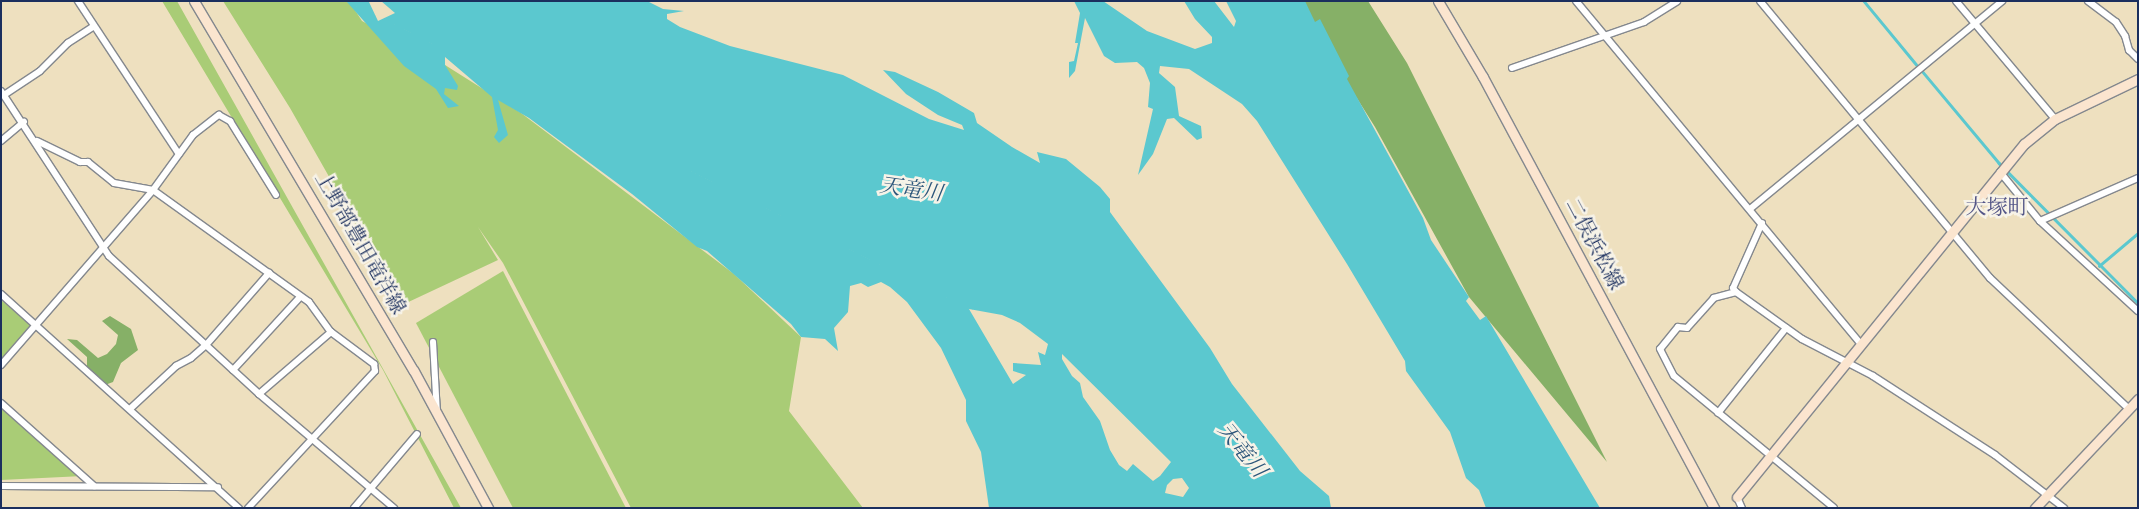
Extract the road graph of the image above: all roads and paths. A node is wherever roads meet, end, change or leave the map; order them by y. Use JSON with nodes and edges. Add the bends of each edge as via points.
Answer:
{"nodes":[{"id":1,"x":78,"y":1,"type":"edge"},
{"id":2,"x":194,"y":1,"type":"edge"},
{"id":3,"x":1438,"y":1,"type":"edge"},
{"id":4,"x":1576,"y":1,"type":"edge"},
{"id":5,"x":1677,"y":1,"type":"edge"},
{"id":6,"x":1760,"y":1,"type":"edge"},
{"id":7,"x":1956,"y":1,"type":"edge"},
{"id":8,"x":2002,"y":1,"type":"edge"},
{"id":9,"x":2088,"y":1,"type":"edge"},
{"id":10,"x":1975,"y":24,"type":"junction"},
{"id":11,"x":94,"y":26,"type":"junction"},
{"id":12,"x":1605,"y":36,"type":"junction"},
{"id":13,"x":2138,"y":59,"type":"edge"},
{"id":14,"x":1512,"y":68,"type":"dead end"},
{"id":15,"x":2138,"y":79,"type":"edge"},
{"id":16,"x":3,"y":93,"type":"edge"},
{"id":17,"x":1859,"y":119,"type":"junction"},
{"id":18,"x":2055,"y":119,"type":"junction"},
{"id":19,"x":24,"y":122,"type":"junction"},
{"id":20,"x":1,"y":141,"type":"edge"},
{"id":21,"x":37,"y":141,"type":"junction"},
{"id":22,"x":179,"y":154,"type":"junction"},
{"id":23,"x":2000,"y":172,"type":"junction"},
{"id":24,"x":2138,"y":178,"type":"edge"},
{"id":25,"x":153,"y":190,"type":"junction"},
{"id":26,"x":276,"y":195,"type":"dead end"},
{"id":27,"x":1750,"y":209,"type":"junction"},
{"id":28,"x":2040,"y":221,"type":"junction"},
{"id":29,"x":1762,"y":223,"type":"junction"},
{"id":30,"x":1952,"y":232,"type":"junction"},
{"id":31,"x":103,"y":249,"type":"junction"},
{"id":32,"x":270,"y":273,"type":"junction"},
{"id":33,"x":1736,"y":292,"type":"junction"},
{"id":34,"x":1,"y":294,"type":"edge"},
{"id":35,"x":301,"y":296,"type":"junction"},
{"id":36,"x":2138,"y":311,"type":"edge"},
{"id":37,"x":36,"y":325,"type":"junction"},
{"id":38,"x":1786,"y":328,"type":"junction"},
{"id":39,"x":331,"y":332,"type":"junction"},
{"id":40,"x":433,"y":342,"type":"dead end"},
{"id":41,"x":1861,"y":344,"type":"junction"},
{"id":42,"x":206,"y":345,"type":"junction"},
{"id":43,"x":1845,"y":364,"type":"junction"},
{"id":44,"x":1,"y":365,"type":"edge"},
{"id":45,"x":233,"y":370,"type":"junction"},
{"id":46,"x":259,"y":394,"type":"junction"},
{"id":47,"x":2138,"y":399,"type":"edge"},
{"id":48,"x":1,"y":403,"type":"edge"},
{"id":49,"x":131,"y":408,"type":"junction"},
{"id":50,"x":2129,"y":408,"type":"junction"},
{"id":51,"x":1718,"y":413,"type":"junction"},
{"id":52,"x":437,"y":414,"type":"junction"},
{"id":53,"x":417,"y":434,"type":"dead end"},
{"id":54,"x":312,"y":437,"type":"junction"},
{"id":55,"x":1770,"y":456,"type":"junction"},
{"id":56,"x":1,"y":486,"type":"edge"},
{"id":57,"x":94,"y":486,"type":"junction"},
{"id":58,"x":218,"y":487,"type":"junction"},
{"id":59,"x":371,"y":488,"type":"junction"},
{"id":60,"x":2045,"y":496,"type":"junction"},
{"id":61,"x":1737,"y":497,"type":"joint"},
{"id":62,"x":2036,"y":507,"type":"edge"},
{"id":63,"x":239,"y":508,"type":"edge"},
{"id":64,"x":248,"y":508,"type":"edge"},
{"id":65,"x":354,"y":508,"type":"edge"},
{"id":66,"x":394,"y":508,"type":"edge"},
{"id":67,"x":488,"y":508,"type":"edge"},
{"id":68,"x":1714,"y":508,"type":"edge"},
{"id":69,"x":1742,"y":508,"type":"edge"},
{"id":70,"x":1834,"y":508,"type":"edge"},
{"id":71,"x":2064,"y":508,"type":"edge"}],
"edges":[{"from":1,"to":11,"type":"street"},
{"from":2,"to":52,"type":"main road","name":"上野部豊田竜洋線"},
{"from":3,"to":68,"type":"main road","name":"二俣浜松線","via":[[1483,76]]},
{"from":4,"to":12,"type":"street"},
{"from":5,"to":12,"type":"street","via":[[1644,22]]},
{"from":6,"to":17,"type":"street"},
{"from":7,"to":10,"type":"street"},
{"from":8,"to":10,"type":"street"},
{"from":9,"to":13,"type":"street","via":[[2116,22],[2129,50]]},
{"from":10,"to":17,"type":"street"},
{"from":10,"to":18,"type":"street"},
{"from":11,"to":16,"type":"street","via":[[68,43],[40,71]]},
{"from":11,"to":22,"type":"street"},
{"from":12,"to":14,"type":"street"},
{"from":12,"to":27,"type":"street"},
{"from":15,"to":18,"type":"main road"},
{"from":16,"to":19,"type":"street"},
{"from":17,"to":27,"type":"street"},
{"from":17,"to":30,"type":"street"},
{"from":18,"to":23,"type":"main road","via":[[2024,144]]},
{"from":19,"to":20,"type":"street"},
{"from":19,"to":21,"type":"street"},
{"from":21,"to":25,"type":"street","via":[[80,162],[88,162],[114,183]]},
{"from":21,"to":31,"type":"street"},
{"from":22,"to":25,"type":"street"},
{"from":22,"to":26,"type":"street","via":[[203,126],[219,115],[225,117]]},
{"from":23,"to":28,"type":"street"},
{"from":23,"to":30,"type":"main road"},
{"from":24,"to":28,"type":"street"},
{"from":25,"to":31,"type":"street"},
{"from":25,"to":32,"type":"street"},
{"from":27,"to":29,"type":"street"},
{"from":28,"to":36,"type":"street"},
{"from":29,"to":33,"type":"street","via":[[1733,288]]},
{"from":29,"to":41,"type":"street"},
{"from":30,"to":41,"type":"main road"},
{"from":30,"to":50,"type":"street","via":[[1990,278]]},
{"from":31,"to":37,"type":"street"},
{"from":31,"to":42,"type":"street"},
{"from":32,"to":35,"type":"street"},
{"from":32,"to":42,"type":"street"},
{"from":33,"to":38,"type":"street"},
{"from":33,"to":51,"type":"street","via":[[1714,298],[1687,328],[1678,326],[1660,349],[1674,376]]},
{"from":34,"to":37,"type":"street"},
{"from":35,"to":39,"type":"street"},
{"from":35,"to":45,"type":"street"},
{"from":37,"to":44,"type":"street"},
{"from":37,"to":49,"type":"street"},
{"from":38,"to":43,"type":"street"},
{"from":38,"to":51,"type":"street"},
{"from":39,"to":46,"type":"street"},
{"from":39,"to":54,"type":"street","via":[[374,364],[375,372]]},
{"from":40,"to":52,"type":"street"},
{"from":41,"to":43,"type":"main road"},
{"from":42,"to":45,"type":"street"},
{"from":42,"to":49,"type":"street","via":[[192,358],[176,366]]},
{"from":43,"to":55,"type":"main road"},
{"from":43,"to":60,"type":"street","via":[[1873,376],[1995,455]]},
{"from":45,"to":46,"type":"street"},
{"from":46,"to":54,"type":"street"},
{"from":47,"to":50,"type":"main road"},
{"from":48,"to":57,"type":"street"},
{"from":49,"to":58,"type":"street"},
{"from":50,"to":60,"type":"main road"},
{"from":51,"to":55,"type":"street"},
{"from":52,"to":67,"type":"main road","name":"上野部豊田竜洋線"},
{"from":53,"to":59,"type":"street"},
{"from":54,"to":59,"type":"street"},
{"from":54,"to":64,"type":"street"},
{"from":55,"to":61,"type":"main road"},
{"from":55,"to":70,"type":"street"},
{"from":56,"to":57,"type":"street"},
{"from":57,"to":58,"type":"street"},
{"from":58,"to":63,"type":"street"},
{"from":59,"to":65,"type":"street"},
{"from":59,"to":66,"type":"street"},
{"from":60,"to":62,"type":"main road"},
{"from":60,"to":71,"type":"street"},
{"from":61,"to":69,"type":"street"}]}
